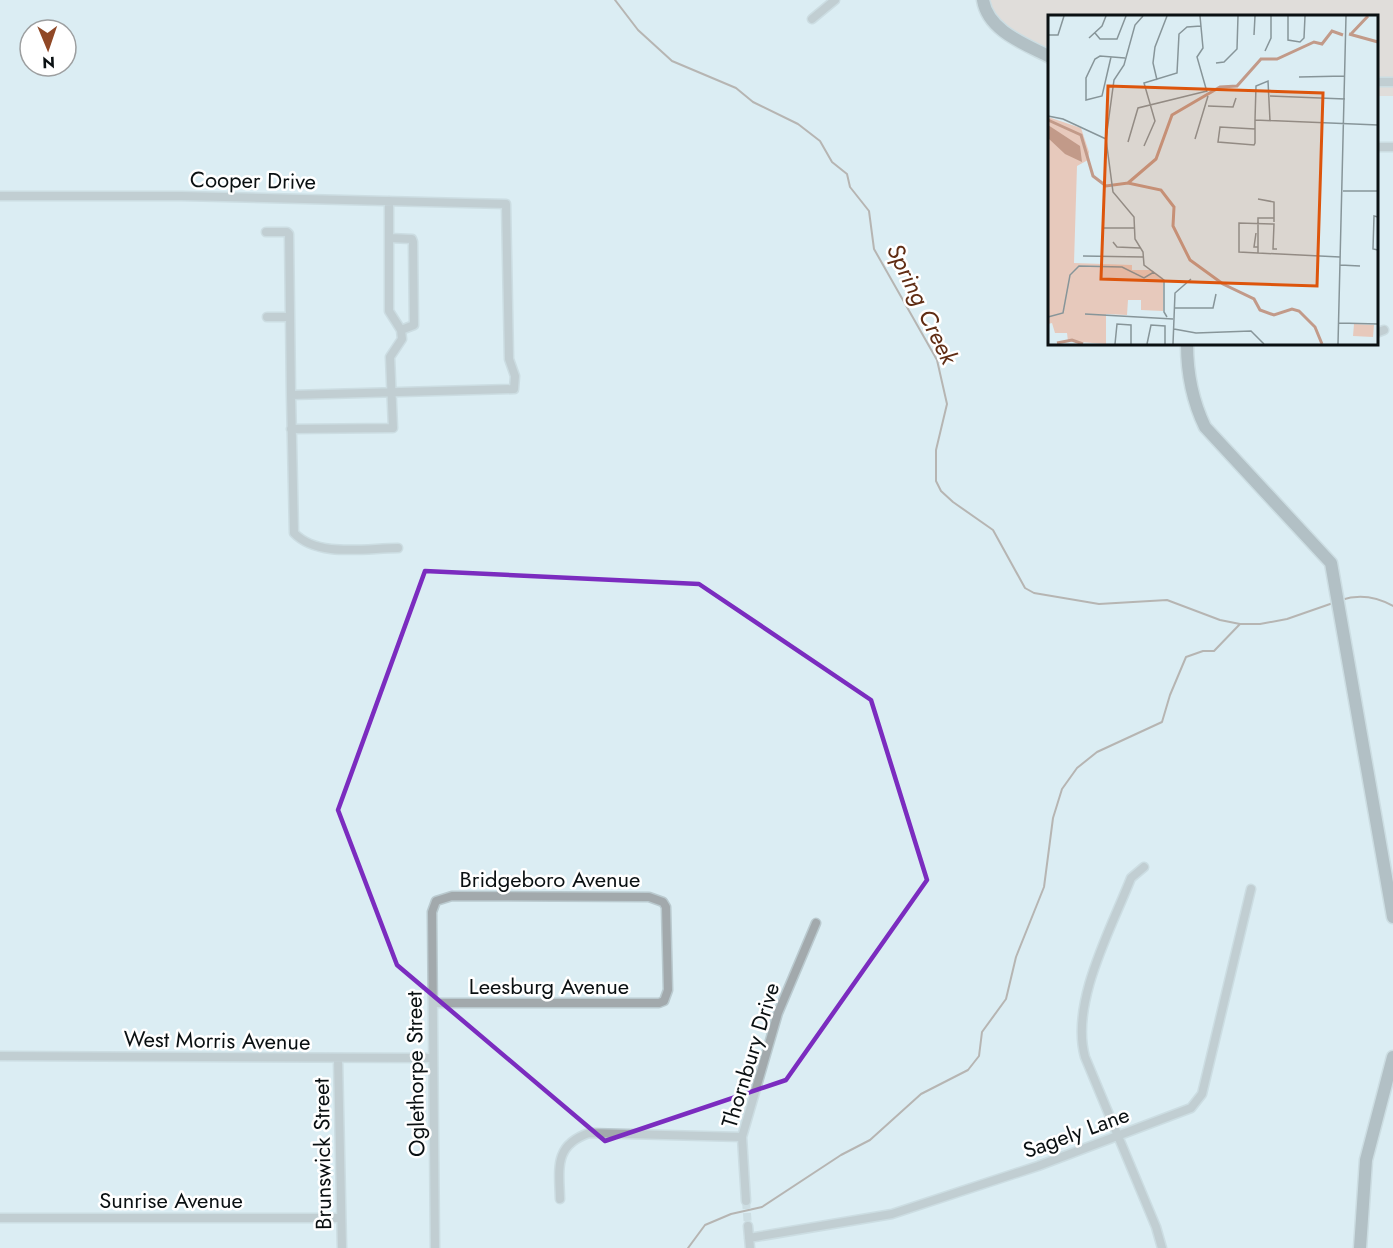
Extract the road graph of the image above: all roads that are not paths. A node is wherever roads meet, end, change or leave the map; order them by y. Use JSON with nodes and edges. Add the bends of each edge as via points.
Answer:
{"nodes":[{"id":1,"x":835,"y":0,"type":"edge"},
{"id":2,"x":983,"y":0,"type":"edge"},
{"id":3,"x":812,"y":19,"type":"dead end"},
{"id":4,"x":1048,"y":56,"type":"edge"},
{"id":5,"x":0,"y":196,"type":"edge"},
{"id":6,"x":389,"y":201,"type":"junction"},
{"id":7,"x":266,"y":232,"type":"dead end"},
{"id":8,"x":389,"y":238,"type":"junction"},
{"id":9,"x":290,"y":317,"type":"junction"},
{"id":10,"x":267,"y":318,"type":"dead end"},
{"id":11,"x":401,"y":330,"type":"junction"},
{"id":12,"x":1186,"y":345,"type":"edge"},
{"id":13,"x":392,"y":393,"type":"junction"},
{"id":14,"x":291,"y":395,"type":"junction"},
{"id":15,"x":291,"y":429,"type":"junction"},
{"id":16,"x":398,"y":548,"type":"dead end"},
{"id":17,"x":1144,"y":867,"type":"dead end"},
{"id":18,"x":1251,"y":889,"type":"dead end"},
{"id":19,"x":436,"y":901,"type":"joint"},
{"id":20,"x":1392,"y":903,"type":"edge"},
{"id":21,"x":1393,"y":917,"type":"edge"},
{"id":22,"x":816,"y":923,"type":"dead end"},
{"id":23,"x":664,"y":1001,"type":"joint"},
{"id":24,"x":433,"y":1003,"type":"junction"},
{"id":25,"x":0,"y":1056,"type":"edge"},
{"id":26,"x":1393,"y":1057,"type":"edge"},
{"id":27,"x":433,"y":1058,"type":"junction"},
{"id":28,"x":338,"y":1059,"type":"junction"},
{"id":29,"x":742,"y":1137,"type":"junction"},
{"id":30,"x":1117,"y":1137,"type":"junction"},
{"id":31,"x":560,"y":1199,"type":"dead end"},
{"id":32,"x":746,"y":1201,"type":"tunnel mouth"},
{"id":33,"x":0,"y":1218,"type":"edge"},
{"id":34,"x":341,"y":1218,"type":"junction"},
{"id":35,"x":748,"y":1226,"type":"tunnel mouth"},
{"id":36,"x":749,"y":1238,"type":"junction"},
{"id":37,"x":342,"y":1248,"type":"edge"},
{"id":38,"x":435,"y":1248,"type":"edge"},
{"id":39,"x":750,"y":1248,"type":"edge"},
{"id":40,"x":1162,"y":1248,"type":"edge"},
{"id":41,"x":1360,"y":1248,"type":"edge"}],
"edges":[{"from":1,"to":3,"type":"street"},
{"from":2,"to":4,"type":"street","via":[[988,16],[1006,33]]},
{"from":5,"to":6,"type":"street","name":"Cooper Drive"},
{"from":6,"to":8,"type":"street"},
{"from":6,"to":13,"type":"street","name":"Cooper Drive","via":[[506,204],[509,359],[515,376],[514,389]]},
{"from":7,"to":9,"type":"street","via":[[289,234]]},
{"from":8,"to":11,"type":"street","via":[[389,311]]},
{"from":8,"to":11,"type":"street","via":[[408,238],[413,242],[414,325]]},
{"from":9,"to":10,"type":"street"},
{"from":9,"to":14,"type":"street"},
{"from":11,"to":13,"type":"street","via":[[400,346],[390,357]]},
{"from":12,"to":20,"type":"street","via":[[1190,384],[1205,427],[1324,554],[1335,573]]},
{"from":13,"to":14,"type":"street"},
{"from":13,"to":15,"type":"street","via":[[393,428]]},
{"from":14,"to":15,"type":"street"},
{"from":15,"to":16,"type":"street","via":[[294,533],[302,541],[322,548]]},
{"from":17,"to":30,"type":"street","via":[[1131,878],[1082,1015],[1085,1057]]},
{"from":18,"to":30,"type":"street","name":"Sagely Lane","via":[[1199,1099],[1185,1111]]},
{"from":19,"to":23,"type":"street","name":"Bridgeboro Avenue","via":[[452,896],[649,897],[663,902],[668,990]]},
{"from":19,"to":24,"type":"street","name":"Oglethorpe Street","via":[[432,912]]},
{"from":20,"to":21,"type":"street"},
{"from":22,"to":29,"type":"street","name":"Thornbury Drive","via":[[778,1013]]},
{"from":23,"to":24,"type":"street","name":"Leesburg Avenue"},
{"from":24,"to":27,"type":"street","name":"Oglethorpe Street"},
{"from":25,"to":28,"type":"street","name":"West Morris Avenue"},
{"from":26,"to":41,"type":"street","via":[[1366,1160]]},
{"from":27,"to":28,"type":"street","name":"West Morris Avenue"},
{"from":27,"to":38,"type":"street","name":"Oglethorpe Street"},
{"from":28,"to":34,"type":"street","name":"Brunswick Street"},
{"from":29,"to":31,"type":"street","via":[[589,1133],[563,1152],[559,1163]]},
{"from":29,"to":32,"type":"street","name":"Thornbury Drive"},
{"from":30,"to":36,"type":"street","name":"Sagely Lane","via":[[892,1214]]},
{"from":30,"to":40,"type":"street"},
{"from":33,"to":34,"type":"street","name":"Sunrise Avenue"},
{"from":34,"to":37,"type":"street","name":"Brunswick Street"},
{"from":35,"to":36,"type":"street"},
{"from":36,"to":39,"type":"street"}]}
